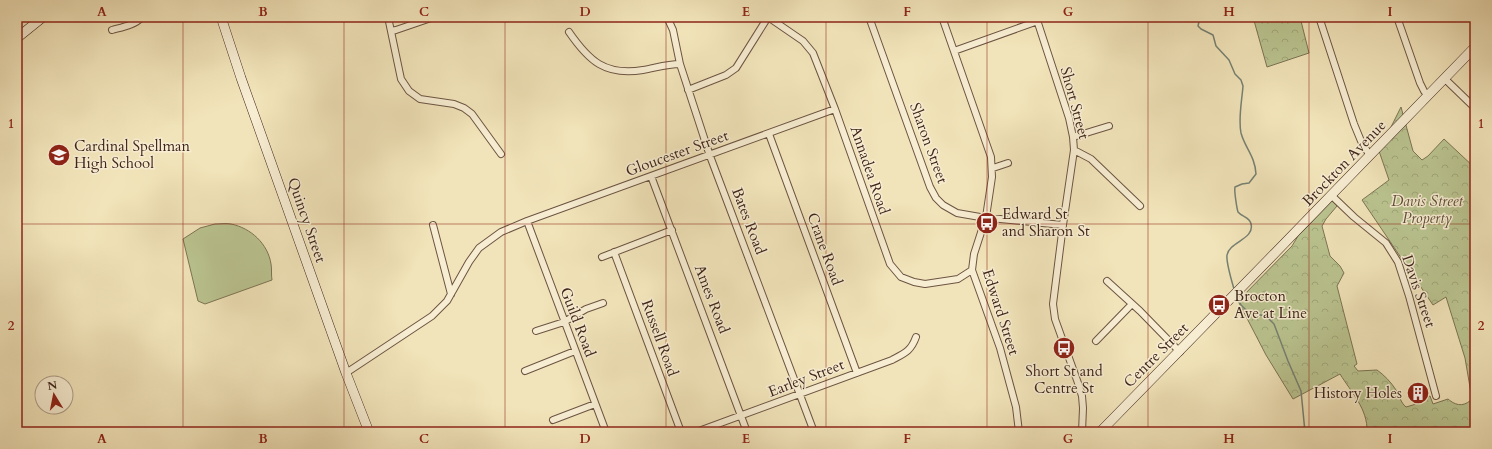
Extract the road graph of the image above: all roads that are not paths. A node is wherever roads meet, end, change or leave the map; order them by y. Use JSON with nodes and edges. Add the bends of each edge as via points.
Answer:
{"nodes":[{"id":1,"x":44,"y":17,"type":"edge"},
{"id":2,"x":142,"y":17,"type":"edge"},
{"id":3,"x":221,"y":17,"type":"edge"},
{"id":4,"x":388,"y":17,"type":"edge"},
{"id":5,"x":434,"y":17,"type":"edge"},
{"id":6,"x":667,"y":17,"type":"edge"},
{"id":7,"x":768,"y":17,"type":"edge"},
{"id":8,"x":869,"y":17,"type":"edge"},
{"id":9,"x":942,"y":17,"type":"edge"},
{"id":10,"x":1319,"y":17,"type":"edge"},
{"id":11,"x":1397,"y":17,"type":"edge"},
{"id":12,"x":1037,"y":19,"type":"edge"},
{"id":13,"x":112,"y":30,"type":"dead end"},
{"id":14,"x":391,"y":31,"type":"junction"},
{"id":15,"x":568,"y":32,"type":"dead end"},
{"id":16,"x":17,"y":38,"type":"edge"},
{"id":17,"x":1475,"y":47,"type":"edge"},
{"id":18,"x":954,"y":51,"type":"junction"},
{"id":19,"x":680,"y":64,"type":"junction"},
{"id":20,"x":1445,"y":79,"type":"junction"},
{"id":21,"x":688,"y":90,"type":"junction"},
{"id":22,"x":1428,"y":96,"type":"junction"},
{"id":23,"x":1475,"y":108,"type":"edge"},
{"id":24,"x":835,"y":109,"type":"junction"},
{"id":25,"x":1109,"y":126,"type":"dead end"},
{"id":26,"x":768,"y":134,"type":"junction"},
{"id":27,"x":1073,"y":137,"type":"junction"},
{"id":28,"x":1074,"y":150,"type":"junction"},
{"id":29,"x":501,"y":154,"type":"dead end"},
{"id":30,"x":710,"y":156,"type":"junction"},
{"id":31,"x":1370,"y":156,"type":"junction"},
{"id":32,"x":1008,"y":163,"type":"dead end"},
{"id":33,"x":992,"y":168,"type":"junction"},
{"id":34,"x":651,"y":176,"type":"junction"},
{"id":35,"x":1331,"y":196,"type":"junction"},
{"id":36,"x":1140,"y":206,"type":"dead end"},
{"id":37,"x":986,"y":218,"type":"junction"},
{"id":38,"x":527,"y":221,"type":"junction"},
{"id":39,"x":433,"y":225,"type":"dead end"},
{"id":40,"x":1063,"y":225,"type":"junction"},
{"id":41,"x":672,"y":230,"type":"junction"},
{"id":42,"x":614,"y":252,"type":"junction"},
{"id":43,"x":602,"y":257,"type":"dead end"},
{"id":44,"x":972,"y":270,"type":"junction"},
{"id":45,"x":1106,"y":281,"type":"dead end"},
{"id":46,"x":451,"y":294,"type":"junction"},
{"id":47,"x":1235,"y":295,"type":"joint"},
{"id":48,"x":603,"y":303,"type":"dead end"},
{"id":49,"x":1132,"y":304,"type":"junction"},
{"id":50,"x":564,"y":322,"type":"junction"},
{"id":51,"x":536,"y":331,"type":"dead end"},
{"id":52,"x":916,"y":337,"type":"dead end"},
{"id":53,"x":1096,"y":341,"type":"dead end"},
{"id":54,"x":575,"y":351,"type":"junction"},
{"id":55,"x":1180,"y":352,"type":"junction"},
{"id":56,"x":525,"y":371,"type":"dead end"},
{"id":57,"x":346,"y":373,"type":"junction"},
{"id":58,"x":857,"y":373,"type":"junction"},
{"id":59,"x":800,"y":394,"type":"junction"},
{"id":60,"x":1436,"y":396,"type":"dead end"},
{"id":61,"x":596,"y":404,"type":"junction"},
{"id":62,"x":742,"y":416,"type":"junction"},
{"id":63,"x":553,"y":420,"type":"dead end"},
{"id":64,"x":369,"y":432,"type":"edge"},
{"id":65,"x":606,"y":432,"type":"edge"},
{"id":66,"x":680,"y":432,"type":"edge"},
{"id":67,"x":696,"y":432,"type":"edge"},
{"id":68,"x":747,"y":432,"type":"edge"},
{"id":69,"x":814,"y":432,"type":"edge"},
{"id":70,"x":1020,"y":432,"type":"edge"},
{"id":71,"x":1082,"y":432,"type":"edge"},
{"id":72,"x":1100,"y":432,"type":"edge"}],
"edges":[{"from":1,"to":16,"type":"main road"},
{"from":2,"to":13,"type":"street","via":[[128,26]]},
{"from":3,"to":57,"type":"main road","name":"Quincy Street"},
{"from":4,"to":14,"type":"street"},
{"from":5,"to":14,"type":"street"},
{"from":6,"to":19,"type":"street","name":"Bates Road","via":[[673,30]]},
{"from":7,"to":21,"type":"street","via":[[736,68],[726,75]]},
{"from":7,"to":24,"type":"street","name":"Annadea Road","via":[[803,41],[813,54]]},
{"from":8,"to":37,"type":"street","name":"Sharon Street","via":[[936,198],[957,213]]},
{"from":9,"to":18,"type":"street","name":"Edward Street"},
{"from":10,"to":31,"type":"street","via":[[1354,124]]},
{"from":11,"to":22,"type":"street","via":[[1420,83]]},
{"from":12,"to":18,"type":"street"},
{"from":12,"to":27,"type":"street","name":"Short Street"},
{"from":14,"to":29,"type":"street","via":[[401,79],[409,91],[420,99],[464,108],[472,114]]},
{"from":15,"to":19,"type":"street","via":[[590,59],[614,70],[628,71]]},
{"from":17,"to":20,"type":"main road","name":"Brockton Avenue"},
{"from":18,"to":33,"type":"street","name":"Edward Street","via":[[988,146]]},
{"from":19,"to":21,"type":"street","name":"Bates Road"},
{"from":20,"to":22,"type":"main road","name":"Brockton Avenue"},
{"from":20,"to":23,"type":"street"},
{"from":21,"to":30,"type":"street","name":"Bates Road"},
{"from":22,"to":31,"type":"main road","name":"Brockton Avenue"},
{"from":24,"to":26,"type":"street","name":"Gloucester Street"},
{"from":24,"to":44,"type":"street","name":"Annadea Road","via":[[890,264],[901,277],[925,284],[958,278]]},
{"from":25,"to":27,"type":"street"},
{"from":26,"to":30,"type":"street","name":"Gloucester Street"},
{"from":26,"to":58,"type":"street","name":"Crane Road"},
{"from":27,"to":28,"type":"street","name":"Short Street"},
{"from":28,"to":36,"type":"street","via":[[1091,159]]},
{"from":28,"to":40,"type":"street","name":"Short Street"},
{"from":30,"to":34,"type":"street","name":"Gloucester Street"},
{"from":30,"to":59,"type":"street","name":"Bates Road"},
{"from":31,"to":35,"type":"main road","name":"Brockton Avenue"},
{"from":32,"to":33,"type":"street"},
{"from":33,"to":37,"type":"street","name":"Edward Street"},
{"from":34,"to":38,"type":"street","name":"Gloucester Street"},
{"from":34,"to":41,"type":"street","name":"Ames Road"},
{"from":35,"to":47,"type":"main road","name":"Brockton Avenue"},
{"from":35,"to":60,"type":"street","name":"Davis Street","via":[[1386,243],[1398,262]]},
{"from":37,"to":40,"type":"street","name":"Sharon Street"},
{"from":37,"to":44,"type":"street","name":"Edward Street","via":[[974,254]]},
{"from":38,"to":46,"type":"street","name":"Gloucester Street","via":[[494,236],[479,248]]},
{"from":38,"to":50,"type":"street","name":"Guild Road"},
{"from":39,"to":46,"type":"street"},
{"from":40,"to":71,"type":"street","name":"Short Street","via":[[1053,297],[1054,312],[1082,396]]},
{"from":41,"to":42,"type":"street"},
{"from":41,"to":62,"type":"street","name":"Ames Road"},
{"from":42,"to":43,"type":"street"},
{"from":42,"to":66,"type":"street","name":"Russell Road"},
{"from":44,"to":70,"type":"street","name":"Edward Street","via":[[1000,348]]},
{"from":45,"to":49,"type":"street"},
{"from":46,"to":57,"type":"street","name":"Gloucester Street","via":[[442,307],[427,320]]},
{"from":47,"to":55,"type":"main road","name":"Centre Street"},
{"from":48,"to":50,"type":"street","via":[[586,309]]},
{"from":49,"to":53,"type":"street"},
{"from":49,"to":55,"type":"street"},
{"from":50,"to":51,"type":"street"},
{"from":50,"to":54,"type":"street","name":"Guild Road"},
{"from":52,"to":58,"type":"street","name":"Earley Street","via":[[913,346],[907,352]]},
{"from":54,"to":56,"type":"street"},
{"from":54,"to":61,"type":"street","name":"Guild Road"},
{"from":55,"to":72,"type":"main road","name":"Centre Street"},
{"from":57,"to":64,"type":"main road","name":"Quincy Street"},
{"from":58,"to":59,"type":"street","name":"Earley Street"},
{"from":59,"to":62,"type":"street","name":"Earley Street"},
{"from":59,"to":69,"type":"street","name":"Bates Road"},
{"from":61,"to":63,"type":"street"},
{"from":61,"to":65,"type":"street","name":"Guild Road"},
{"from":62,"to":67,"type":"street","name":"Earley Street"},
{"from":62,"to":68,"type":"street","name":"Ames Road"}]}
